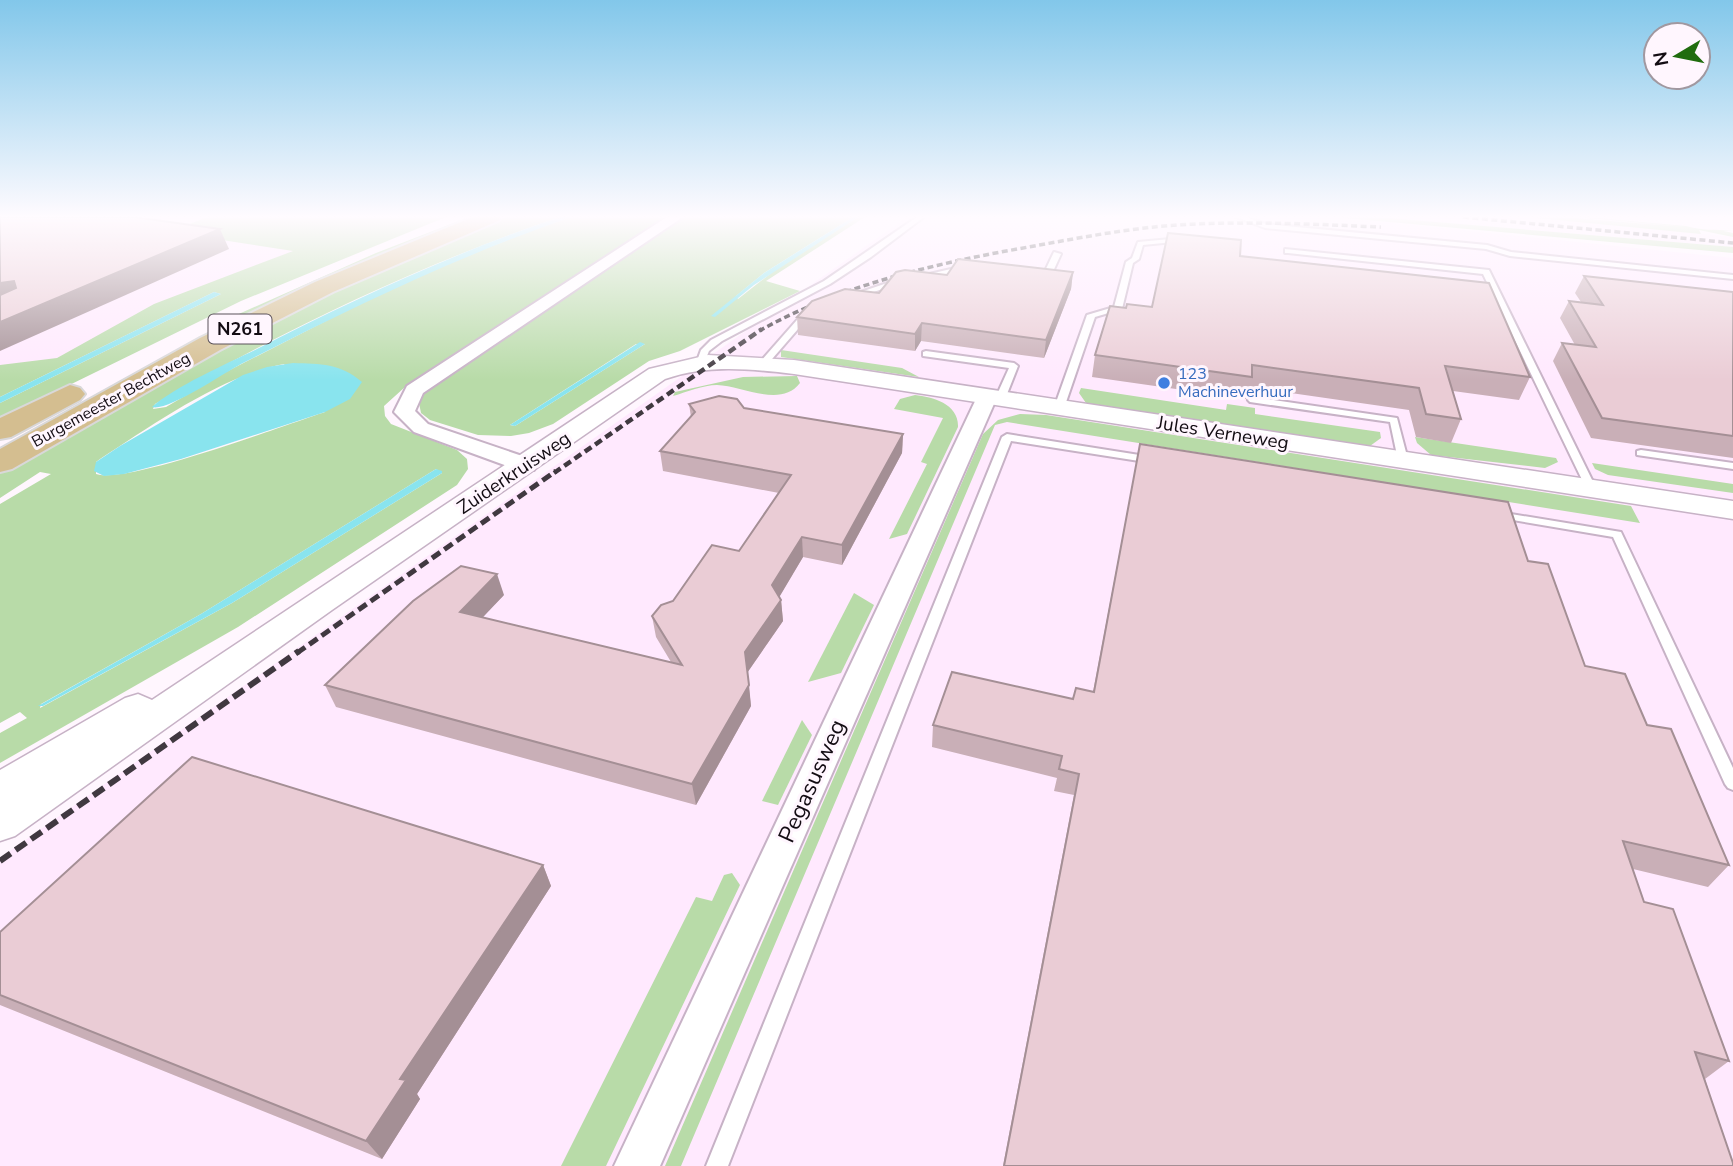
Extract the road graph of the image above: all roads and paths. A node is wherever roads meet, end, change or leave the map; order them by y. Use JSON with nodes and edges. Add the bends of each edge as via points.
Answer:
{"nodes":[{"id":1,"x":325,"y":271,"type":"edge"},
{"id":2,"x":361,"y":271,"type":"edge"},
{"id":3,"x":594,"y":271,"type":"edge"},
{"id":4,"x":845,"y":271,"type":"edge"},
{"id":5,"x":948,"y":271,"type":"edge"},
{"id":6,"x":1049,"y":271,"type":"edge"},
{"id":7,"x":1128,"y":271,"type":"edge"},
{"id":8,"x":1480,"y":271,"type":"edge"},
{"id":9,"x":1679,"y":271,"type":"edge"},
{"id":10,"x":1034,"y":274,"type":"edge"},
{"id":11,"x":1733,"y":277,"type":"edge"},
{"id":12,"x":844,"y":298,"type":"edge"},
{"id":13,"x":820,"y":309,"type":"edge"},
{"id":14,"x":926,"y":354,"type":"dead end"},
{"id":15,"x":707,"y":361,"type":"junction"},
{"id":16,"x":763,"y":364,"type":"junction"},
{"id":17,"x":993,"y":398,"type":"junction"},
{"id":18,"x":1252,"y":400,"type":"edge"},
{"id":19,"x":1059,"y":408,"type":"junction"},
{"id":20,"x":0,"y":430,"type":"edge"},
{"id":21,"x":1641,"y":453,"type":"dead end"},
{"id":22,"x":1403,"y":460,"type":"junction"},
{"id":23,"x":0,"y":463,"type":"edge"},
{"id":24,"x":1170,"y":463,"type":"edge"},
{"id":25,"x":526,"y":465,"type":"junction"},
{"id":26,"x":1733,"y":466,"type":"edge"},
{"id":27,"x":1591,"y":488,"type":"junction"},
{"id":28,"x":1733,"y":510,"type":"edge"},
{"id":29,"x":1481,"y":512,"type":"edge"},
{"id":30,"x":321,"y":602,"type":"junction"},
{"id":31,"x":1733,"y":784,"type":"edge"},
{"id":32,"x":0,"y":789,"type":"edge"},
{"id":33,"x":0,"y":824,"type":"edge"},
{"id":34,"x":637,"y":1166,"type":"edge"},
{"id":35,"x":717,"y":1166,"type":"edge"}],
"edges":[{"from":1,"to":20,"type":"main road","name":"Burgemeester Bechtweg","number":"N261","via":[[192,331]]},
{"from":2,"to":23,"type":"main road","name":"Burgemeester Bechtweg","number":"N261","via":[[210,344]]},
{"from":3,"to":25,"type":"street","via":[[414,390],[404,412],[421,428]]},
{"from":4,"to":15,"type":"lane","via":[[709,345],[702,353]]},
{"from":5,"to":12,"type":"lane"},
{"from":6,"to":10,"type":"lane","via":[[1047,276]]},
{"from":7,"to":19,"type":"lane","via":[[1118,309],[1091,315]]},
{"from":8,"to":27,"type":"lane","via":[[1486,272]]},
{"from":9,"to":11,"type":"lane"},
{"from":13,"to":16,"type":"lane","via":[[808,314]]},
{"from":14,"to":17,"type":"lane","via":[[1014,366]]},
{"from":15,"to":16,"type":"street","name":"Jules Verneweg"},
{"from":15,"to":25,"type":"street","name":"Zuiderkruisweg","via":[[657,374]]},
{"from":16,"to":17,"type":"street","name":"Jules Verneweg"},
{"from":17,"to":19,"type":"street","name":"Jules Verneweg"},
{"from":17,"to":34,"type":"street","name":"Pegasusweg"},
{"from":18,"to":22,"type":"lane","via":[[1394,420]]},
{"from":19,"to":22,"type":"street","name":"Jules Verneweg"},
{"from":21,"to":26,"type":"lane"},
{"from":22,"to":27,"type":"street","name":"Jules Verneweg"},
{"from":24,"to":35,"type":"lane","via":[[1007,437]]},
{"from":25,"to":30,"type":"street","name":"Zuiderkruisweg"},
{"from":27,"to":28,"type":"street","name":"Jules Verneweg"},
{"from":29,"to":31,"type":"lane","via":[[1617,534]]},
{"from":30,"to":32,"type":"street","name":"Zuiderkruisweg"},
{"from":30,"to":33,"type":"street","name":"Zuiderkruisweg"}]}
